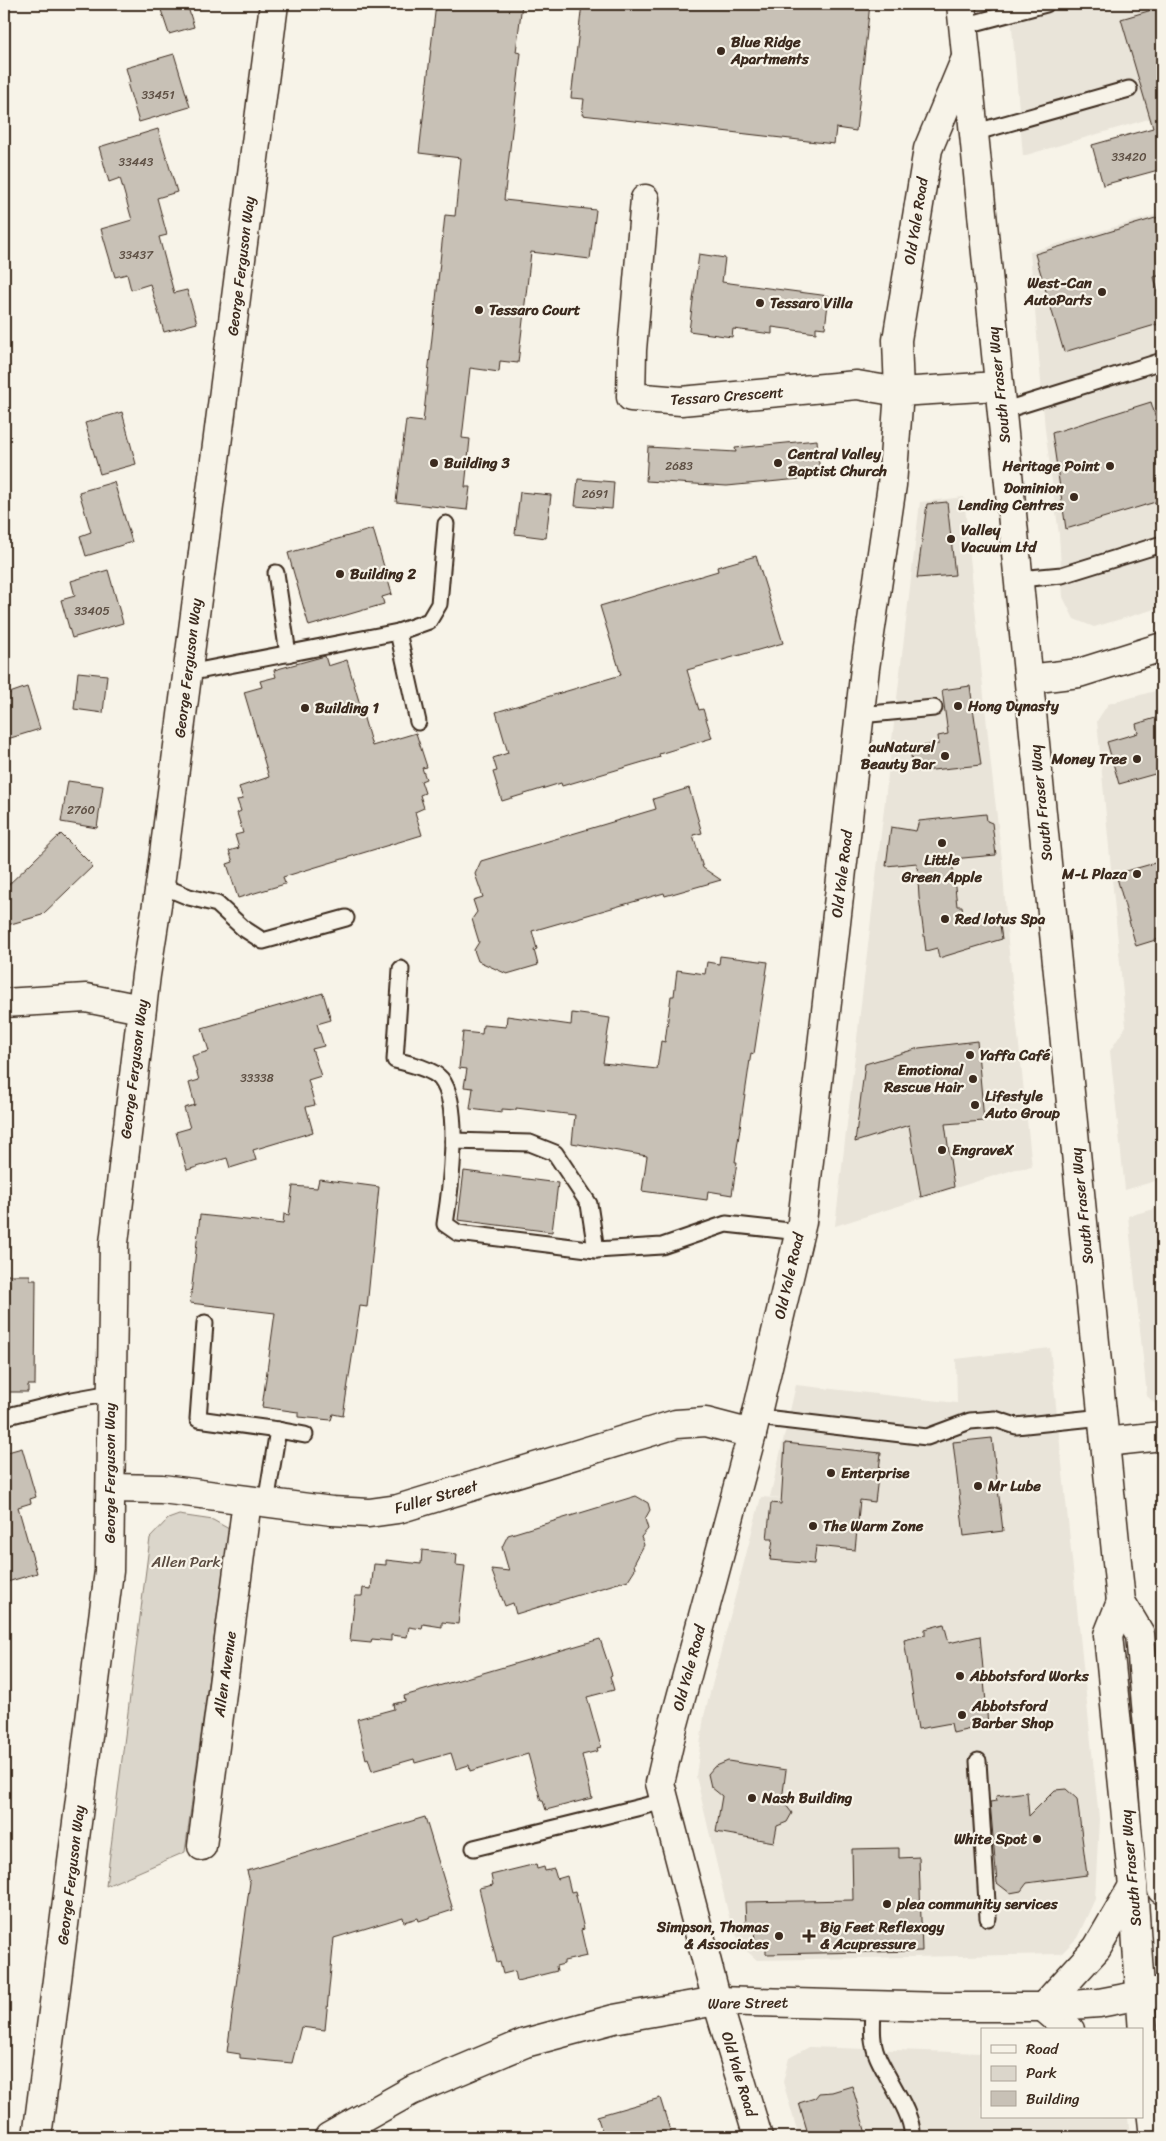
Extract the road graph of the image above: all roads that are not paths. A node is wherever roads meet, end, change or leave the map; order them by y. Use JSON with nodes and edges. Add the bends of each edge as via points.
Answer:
{"nodes":[{"id":1,"x":274,"y":4,"type":"edge"},
{"id":2,"x":1046,"y":4,"type":"edge"},
{"id":3,"x":962,"y":15,"type":"edge"},
{"id":4,"x":966,"y":58,"type":"junction"},
{"id":5,"x":1129,"y":89,"type":"dead end"},
{"id":6,"x":973,"y":133,"type":"junction"},
{"id":7,"x":645,"y":199,"type":"dead end"},
{"id":8,"x":1162,"y":361,"type":"edge"},
{"id":9,"x":899,"y":392,"type":"junction"},
{"id":10,"x":1000,"y":398,"type":"junction"},
{"id":11,"x":446,"y":524,"type":"dead end"},
{"id":12,"x":1162,"y":544,"type":"edge"},
{"id":13,"x":276,"y":573,"type":"dead end"},
{"id":14,"x":1019,"y":579,"type":"junction"},
{"id":15,"x":398,"y":632,"type":"junction"},
{"id":16,"x":1162,"y":647,"type":"edge"},
{"id":17,"x":288,"y":654,"type":"junction"},
{"id":18,"x":188,"y":673,"type":"junction"},
{"id":19,"x":1029,"y":679,"type":"junction"},
{"id":20,"x":934,"y":708,"type":"dead end"},
{"id":21,"x":860,"y":715,"type":"junction"},
{"id":22,"x":418,"y":722,"type":"dead end"},
{"id":23,"x":160,"y":885,"type":"junction"},
{"id":24,"x":346,"y":918,"type":"dead end"},
{"id":25,"x":401,"y":969,"type":"dead end"},
{"id":26,"x":4,"y":1003,"type":"edge"},
{"id":27,"x":141,"y":1009,"type":"junction"},
{"id":28,"x":453,"y":1141,"type":"junction"},
{"id":29,"x":799,"y":1232,"type":"junction"},
{"id":30,"x":596,"y":1250,"type":"junction"},
{"id":31,"x":205,"y":1324,"type":"dead end"},
{"id":32,"x":111,"y":1393,"type":"junction"},
{"id":33,"x":4,"y":1417,"type":"edge"},
{"id":34,"x":754,"y":1426,"type":"junction"},
{"id":35,"x":1104,"y":1429,"type":"junction"},
{"id":36,"x":278,"y":1430,"type":"junction"},
{"id":37,"x":304,"y":1435,"type":"dead end"},
{"id":38,"x":1162,"y":1436,"type":"edge"},
{"id":39,"x":111,"y":1488,"type":"junction"},
{"id":40,"x":256,"y":1502,"type":"junction"},
{"id":41,"x":1121,"y":1602,"type":"junction"},
{"id":42,"x":978,"y":1761,"type":"dead end"},
{"id":43,"x":665,"y":1801,"type":"junction"},
{"id":44,"x":202,"y":1846,"type":"dead end"},
{"id":45,"x":474,"y":1848,"type":"dead end"},
{"id":46,"x":1134,"y":1886,"type":"junction"},
{"id":47,"x":1162,"y":1890,"type":"edge"},
{"id":48,"x":988,"y":1918,"type":"dead end"},
{"id":49,"x":1151,"y":1993,"type":"edge"},
{"id":50,"x":716,"y":2000,"type":"junction"},
{"id":51,"x":873,"y":2004,"type":"junction"},
{"id":52,"x":1043,"y":2007,"type":"junction"},
{"id":53,"x":1068,"y":2028,"type":"edge"},
{"id":54,"x":1146,"y":2102,"type":"edge"},
{"id":55,"x":37,"y":2137,"type":"edge"},
{"id":56,"x":329,"y":2137,"type":"edge"},
{"id":57,"x":758,"y":2137,"type":"edge"},
{"id":58,"x":912,"y":2137,"type":"edge"},
{"id":59,"x":1154,"y":2137,"type":"edge"}],
"edges":[{"from":1,"to":18,"type":"street","name":"George Ferguson Way"},
{"from":2,"to":3,"type":"lane"},
{"from":3,"to":4,"type":"street","name":"South Fraser Way"},
{"from":4,"to":6,"type":"street","name":"South Fraser Way"},
{"from":4,"to":9,"type":"street","name":"Old Yale Road","via":[[928,148],[897,340]]},
{"from":5,"to":6,"type":"lane"},
{"from":6,"to":10,"type":"street","name":"South Fraser Way"},
{"from":7,"to":9,"type":"street","name":"Tessaro Crescent","via":[[631,397],[681,401],[857,385]]},
{"from":8,"to":10,"type":"lane"},
{"from":9,"to":10,"type":"street"},
{"from":9,"to":21,"type":"street","name":"Old Yale Road","via":[[892,485]]},
{"from":10,"to":14,"type":"street","name":"South Fraser Way"},
{"from":11,"to":15,"type":"lane","via":[[439,604],[428,621]]},
{"from":12,"to":14,"type":"lane","via":[[1062,575]]},
{"from":13,"to":17,"type":"lane"},
{"from":14,"to":19,"type":"street","name":"South Fraser Way"},
{"from":15,"to":17,"type":"lane"},
{"from":15,"to":22,"type":"lane"},
{"from":16,"to":19,"type":"street","via":[[1079,673]]},
{"from":17,"to":18,"type":"lane"},
{"from":18,"to":23,"type":"street","name":"George Ferguson Way"},
{"from":19,"to":35,"type":"street","name":"South Fraser Way"},
{"from":20,"to":21,"type":"lane"},
{"from":21,"to":29,"type":"street","name":"Old Yale Road"},
{"from":23,"to":24,"type":"lane","via":[[217,904],[263,941]]},
{"from":23,"to":27,"type":"street","name":"George Ferguson Way"},
{"from":25,"to":28,"type":"lane","via":[[395,1060],[416,1065],[441,1079],[449,1097]]},
{"from":26,"to":27,"type":"street","via":[[86,998]]},
{"from":27,"to":32,"type":"street","name":"George Ferguson Way","via":[[114,1244]]},
{"from":28,"to":30,"type":"lane","via":[[530,1143],[555,1153],[590,1204]]},
{"from":28,"to":30,"type":"lane","via":[[453,1169],[445,1224],[458,1233]]},
{"from":29,"to":30,"type":"lane","via":[[726,1224],[662,1246]]},
{"from":29,"to":34,"type":"street","name":"Old Yale Road"},
{"from":31,"to":36,"type":"lane","via":[[198,1419]]},
{"from":32,"to":33,"type":"lane"},
{"from":32,"to":39,"type":"street","name":"George Ferguson Way"},
{"from":34,"to":35,"type":"lane","via":[[927,1437],[970,1421],[995,1419],[1016,1426]]},
{"from":34,"to":40,"type":"street","name":"Fuller Street","via":[[706,1422],[676,1424],[398,1509],[369,1513]]},
{"from":34,"to":43,"type":"street","name":"Old Yale Road","via":[[672,1731],[660,1783]]},
{"from":35,"to":38,"type":"street"},
{"from":35,"to":41,"type":"street","name":"South Fraser Way"},
{"from":36,"to":37,"type":"lane"},
{"from":36,"to":40,"type":"lane"},
{"from":39,"to":40,"type":"street","name":"Fuller Street","via":[[162,1489]]},
{"from":39,"to":55,"type":"street","name":"George Ferguson Way","via":[[109,1571]]},
{"from":40,"to":44,"type":"street","name":"Allen Avenue"},
{"from":41,"to":46,"type":"street","name":"South Fraser Way","via":[[1108,1635]]},
{"from":41,"to":47,"type":"street","name":"South Fraser Way","via":[[1140,1634]]},
{"from":42,"to":48,"type":"lane"},
{"from":43,"to":45,"type":"lane"},
{"from":43,"to":50,"type":"street","name":"Old Yale Road"},
{"from":46,"to":49,"type":"street","name":"South Fraser Way"},
{"from":46,"to":52,"type":"street","via":[[1097,1948]]},
{"from":49,"to":52,"type":"street","name":"Ware Street","via":[[1099,2003]]},
{"from":49,"to":54,"type":"street","name":"South Fraser Way","via":[[1144,2048]]},
{"from":50,"to":51,"type":"street","name":"Ware Street"},
{"from":50,"to":56,"type":"street","name":"Ware Street","via":[[614,2019],[525,2043],[411,2091]]},
{"from":50,"to":57,"type":"street","name":"Old Yale Road"},
{"from":51,"to":52,"type":"street","name":"Ware Street"},
{"from":51,"to":58,"type":"lane","via":[[872,2040],[876,2054],[901,2100],[913,2131]]},
{"from":52,"to":53,"type":"street"},
{"from":54,"to":59,"type":"street","name":"South Fraser Way"}]}
